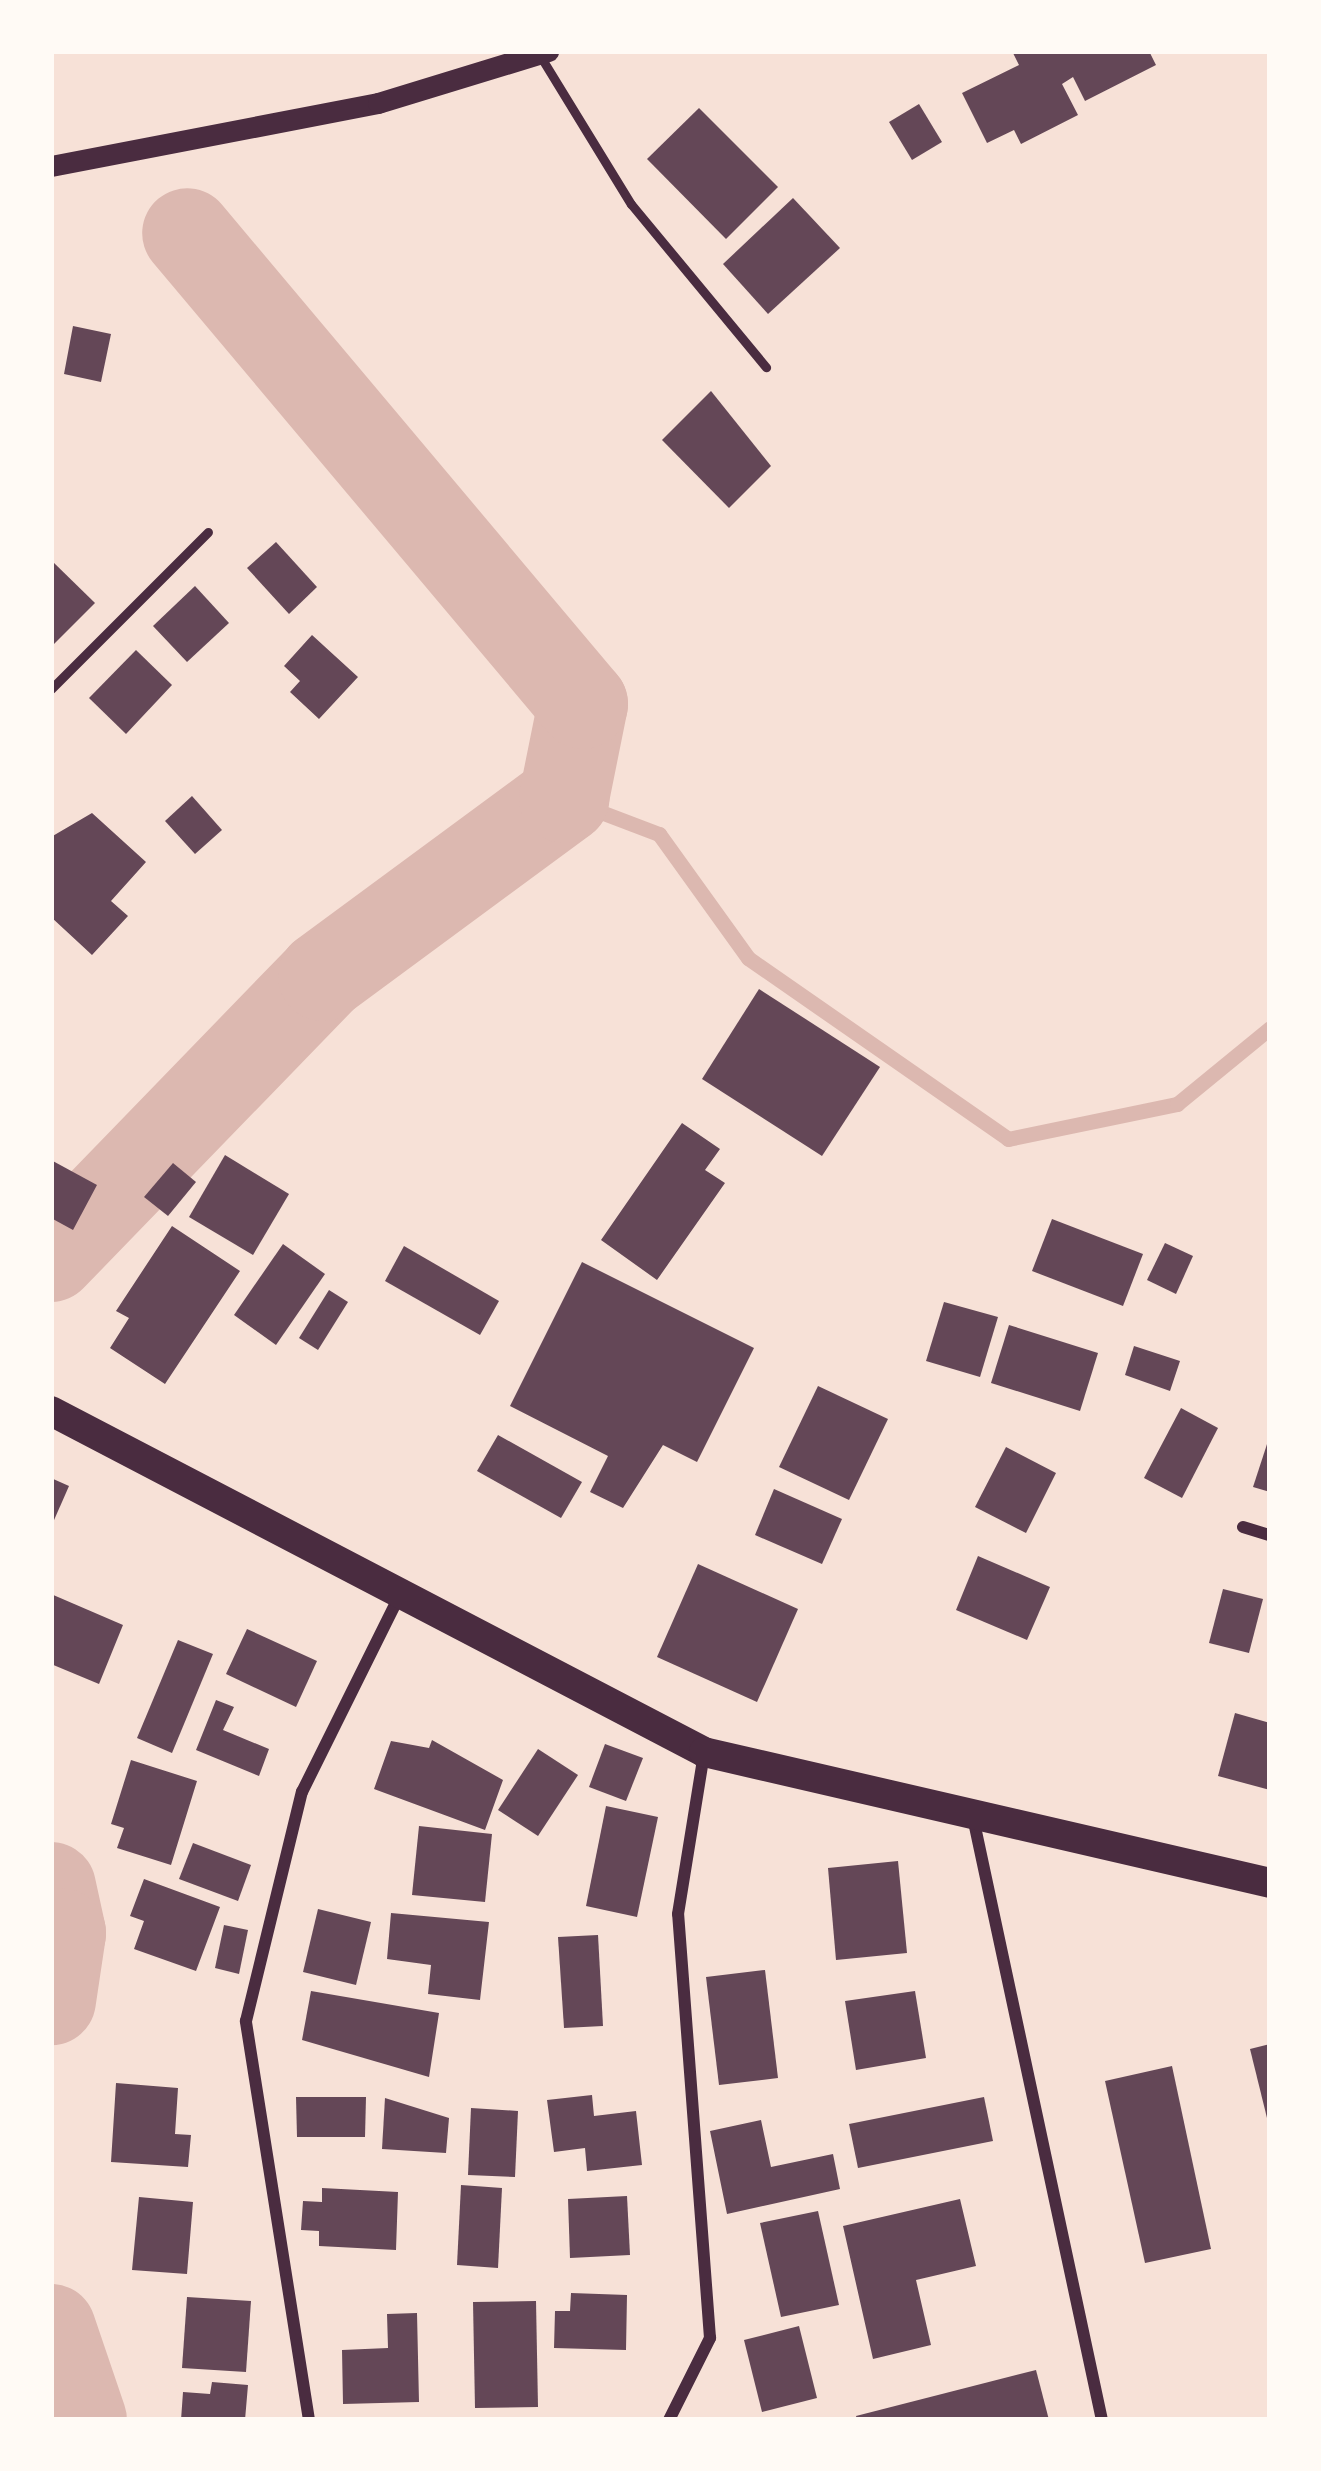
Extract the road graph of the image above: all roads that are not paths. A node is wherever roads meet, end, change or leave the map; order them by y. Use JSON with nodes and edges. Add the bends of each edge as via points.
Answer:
{"nodes":[{"id":1,"x":544,"y":53,"type":"edge"},
{"id":2,"x":51,"y":166,"type":"edge"},
{"id":3,"x":766,"y":367,"type":"dead end"},
{"id":4,"x":208,"y":532,"type":"dead end"},
{"id":5,"x":51,"y":689,"type":"edge"},
{"id":6,"x":51,"y":1411,"type":"edge"},
{"id":7,"x":1243,"y":1527,"type":"dead end"},
{"id":8,"x":1270,"y":1535,"type":"edge"},
{"id":9,"x":398,"y":1599,"type":"junction"},
{"id":10,"x":704,"y":1752,"type":"junction"},
{"id":11,"x":974,"y":1822,"type":"junction"},
{"id":12,"x":1270,"y":1883,"type":"edge"},
{"id":13,"x":309,"y":2420,"type":"edge"},
{"id":14,"x":669,"y":2420,"type":"edge"},
{"id":15,"x":1102,"y":2420,"type":"edge"}],
"edges":[{"from":1,"to":2,"type":"street","via":[[229,137]]},
{"from":1,"to":3,"type":"lane","via":[[631,203]]},
{"from":4,"to":5,"type":"lane"},
{"from":6,"to":9,"type":"main road"},
{"from":7,"to":8,"type":"street"},
{"from":9,"to":10,"type":"main road"},
{"from":9,"to":13,"type":"street","via":[[302,1792],[246,2021]]},
{"from":10,"to":11,"type":"main road"},
{"from":10,"to":14,"type":"street","via":[[678,1914],[710,2338]]},
{"from":11,"to":12,"type":"main road"},
{"from":11,"to":15,"type":"street"}]}
